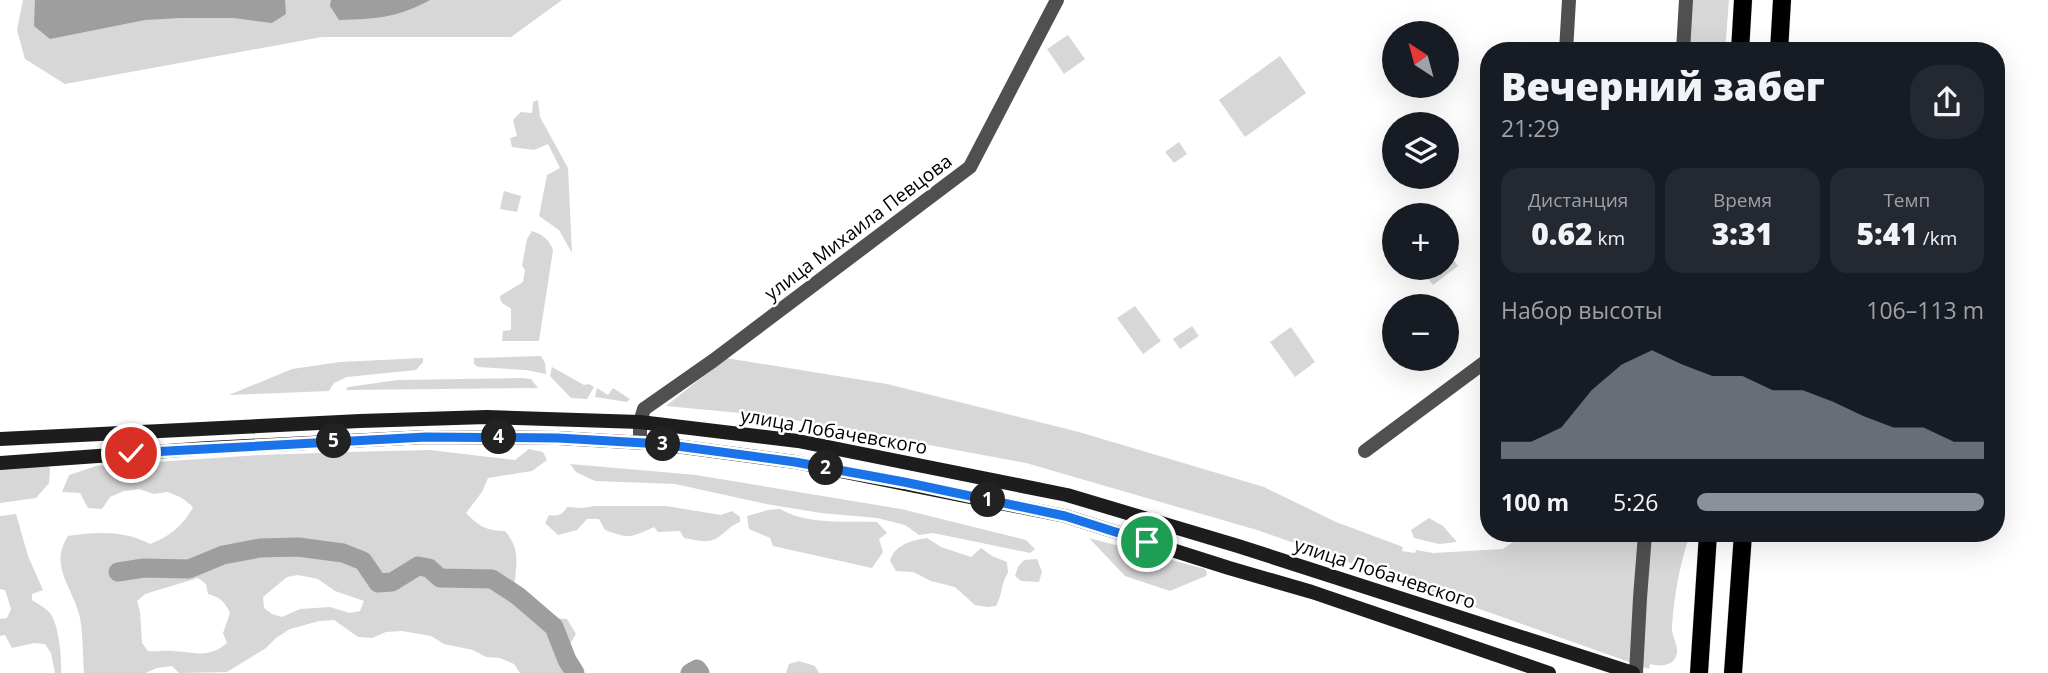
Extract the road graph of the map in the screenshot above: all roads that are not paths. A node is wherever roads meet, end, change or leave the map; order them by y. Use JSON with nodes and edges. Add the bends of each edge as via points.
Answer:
{"nodes":[{"id":1,"x":1057,"y":0,"type":"edge"},
{"id":2,"x":1569,"y":0,"type":"edge"},
{"id":3,"x":1686,"y":0,"type":"edge"},
{"id":4,"x":1743,"y":0,"type":"edge"},
{"id":5,"x":1782,"y":0,"type":"edge"},
{"id":6,"x":1567,"y":42,"type":"edge"},
{"id":7,"x":1684,"y":42,"type":"edge"},
{"id":8,"x":1741,"y":42,"type":"edge"},
{"id":9,"x":1780,"y":42,"type":"edge"},
{"id":10,"x":1480,"y":366,"type":"edge"},
{"id":11,"x":640,"y":422,"type":"junction"},
{"id":12,"x":0,"y":439,"type":"edge"},
{"id":13,"x":640,"y":442,"type":"junction"},
{"id":14,"x":1365,"y":451,"type":"dead end"},
{"id":15,"x":0,"y":463,"type":"edge"},
{"id":16,"x":1644,"y":542,"type":"edge"},
{"id":17,"x":1707,"y":542,"type":"edge"},
{"id":18,"x":1743,"y":542,"type":"edge"},
{"id":19,"x":1549,"y":673,"type":"edge"},
{"id":20,"x":1635,"y":673,"type":"edge"},
{"id":21,"x":1699,"y":673,"type":"edge"},
{"id":22,"x":1733,"y":673,"type":"edge"}],
"edges":[{"from":1,"to":11,"type":"street","name":"улица Михаила Певцова","via":[[970,167],[644,409]]},
{"from":2,"to":6,"type":"street"},
{"from":3,"to":7,"type":"street"},
{"from":4,"to":8,"type":"main road"},
{"from":5,"to":9,"type":"main road"},
{"from":10,"to":14,"type":"street"},
{"from":11,"to":12,"type":"main road","name":"улица Лобачевского","via":[[487,417]]},
{"from":11,"to":13,"type":"street"},
{"from":11,"to":20,"type":"main road","name":"улица Лобачевского","via":[[797,441],[1067,495]]},
{"from":13,"to":15,"type":"main road","name":"улица Лобачевского","via":[[426,437]]},
{"from":13,"to":19,"type":"main road","name":"улица Лобачевского","via":[[795,462],[1065,516],[1312,592]]},
{"from":16,"to":20,"type":"street"},
{"from":17,"to":21,"type":"main road"},
{"from":18,"to":22,"type":"main road"}]}
